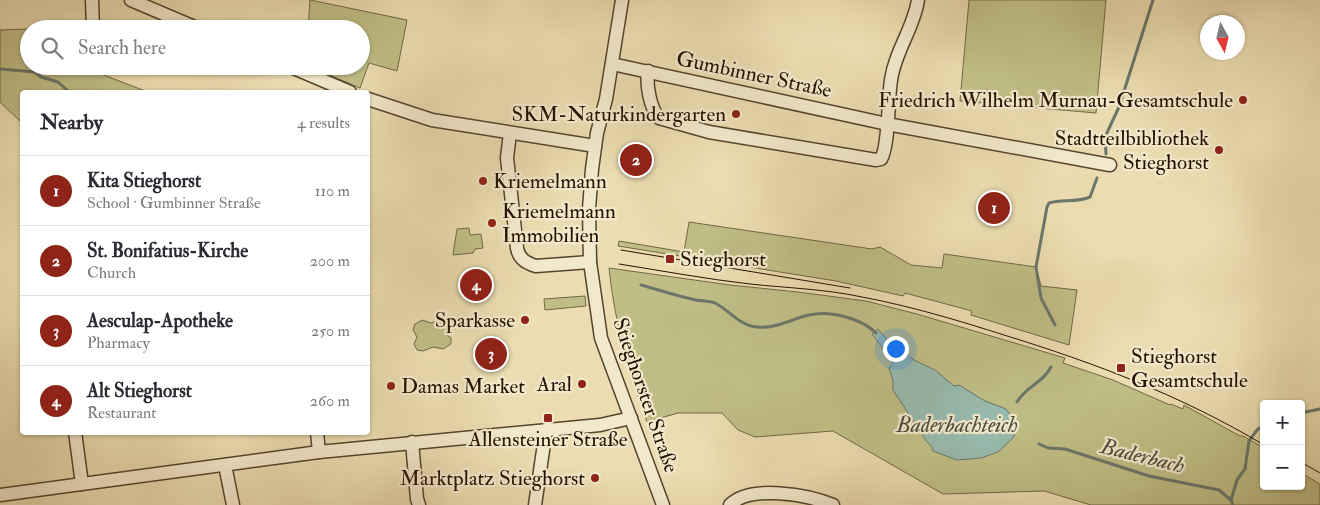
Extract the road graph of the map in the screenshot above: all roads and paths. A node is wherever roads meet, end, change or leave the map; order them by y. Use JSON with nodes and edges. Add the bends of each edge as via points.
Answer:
{"nodes":[{"id":1,"x":92,"y":0,"type":"edge"},
{"id":2,"x":131,"y":0,"type":"edge"},
{"id":3,"x":622,"y":0,"type":"edge"},
{"id":4,"x":918,"y":0,"type":"edge"},
{"id":5,"x":93,"y":20,"type":"edge"},
{"id":6,"x":178,"y":20,"type":"edge"},
{"id":7,"x":612,"y":64,"type":"junction"},
{"id":8,"x":648,"y":72,"type":"junction"},
{"id":9,"x":310,"y":75,"type":"edge"},
{"id":10,"x":345,"y":90,"type":"edge"},
{"id":11,"x":370,"y":100,"type":"edge"},
{"id":12,"x":887,"y":124,"type":"junction"},
{"id":13,"x":510,"y":133,"type":"junction"},
{"id":14,"x":595,"y":146,"type":"junction"},
{"id":15,"x":1110,"y":165,"type":"dead end"},
{"id":16,"x":590,"y":262,"type":"junction"},
{"id":17,"x":631,"y":418,"type":"junction"},
{"id":18,"x":546,"y":430,"type":"junction"},
{"id":19,"x":75,"y":435,"type":"edge"},
{"id":20,"x":317,"y":435,"type":"edge"},
{"id":21,"x":412,"y":442,"type":"junction"},
{"id":22,"x":320,"y":452,"type":"junction"},
{"id":23,"x":225,"y":465,"type":"junction"},
{"id":24,"x":82,"y":484,"type":"junction"},
{"id":25,"x":0,"y":495,"type":"edge"},
{"id":26,"x":233,"y":505,"type":"edge"},
{"id":27,"x":419,"y":505,"type":"edge"},
{"id":28,"x":535,"y":505,"type":"edge"},
{"id":29,"x":663,"y":505,"type":"edge"},
{"id":30,"x":730,"y":505,"type":"edge"},
{"id":31,"x":833,"y":505,"type":"edge"}],
"edges":[{"from":1,"to":5,"type":"street"},
{"from":2,"to":6,"type":"street"},
{"from":3,"to":7,"type":"street","name":"Stieghorster Straße"},
{"from":4,"to":12,"type":"street","via":[[893,66]]},
{"from":7,"to":8,"type":"street","name":"Gumbinner Straße"},
{"from":7,"to":14,"type":"street","name":"Stieghorster Straße"},
{"from":8,"to":12,"type":"street","name":"Gumbinner Straße"},
{"from":8,"to":12,"type":"street","via":[[655,113],[660,118],[709,132],[876,160],[884,154]]},
{"from":9,"to":10,"type":"street"},
{"from":11,"to":13,"type":"street","via":[[432,120]]},
{"from":12,"to":15,"type":"street","name":"Gumbinner Straße"},
{"from":13,"to":14,"type":"street"},
{"from":13,"to":16,"type":"street","via":[[507,158],[520,257],[536,266]]},
{"from":14,"to":16,"type":"street","name":"Stieghorster Straße","via":[[589,209]]},
{"from":16,"to":17,"type":"street","name":"Stieghorster Straße","via":[[603,345]]},
{"from":17,"to":18,"type":"street","via":[[600,425]]},
{"from":17,"to":29,"type":"street","name":"Stieghorster Straße"},
{"from":18,"to":21,"type":"street"},
{"from":18,"to":28,"type":"street"},
{"from":19,"to":24,"type":"street"},
{"from":20,"to":22,"type":"street"},
{"from":21,"to":22,"type":"street"},
{"from":21,"to":27,"type":"street"},
{"from":22,"to":23,"type":"street"},
{"from":23,"to":24,"type":"street"},
{"from":23,"to":26,"type":"street"},
{"from":24,"to":25,"type":"street"},
{"from":30,"to":31,"type":"street","via":[[745,496],[771,494],[802,496]]}]}
